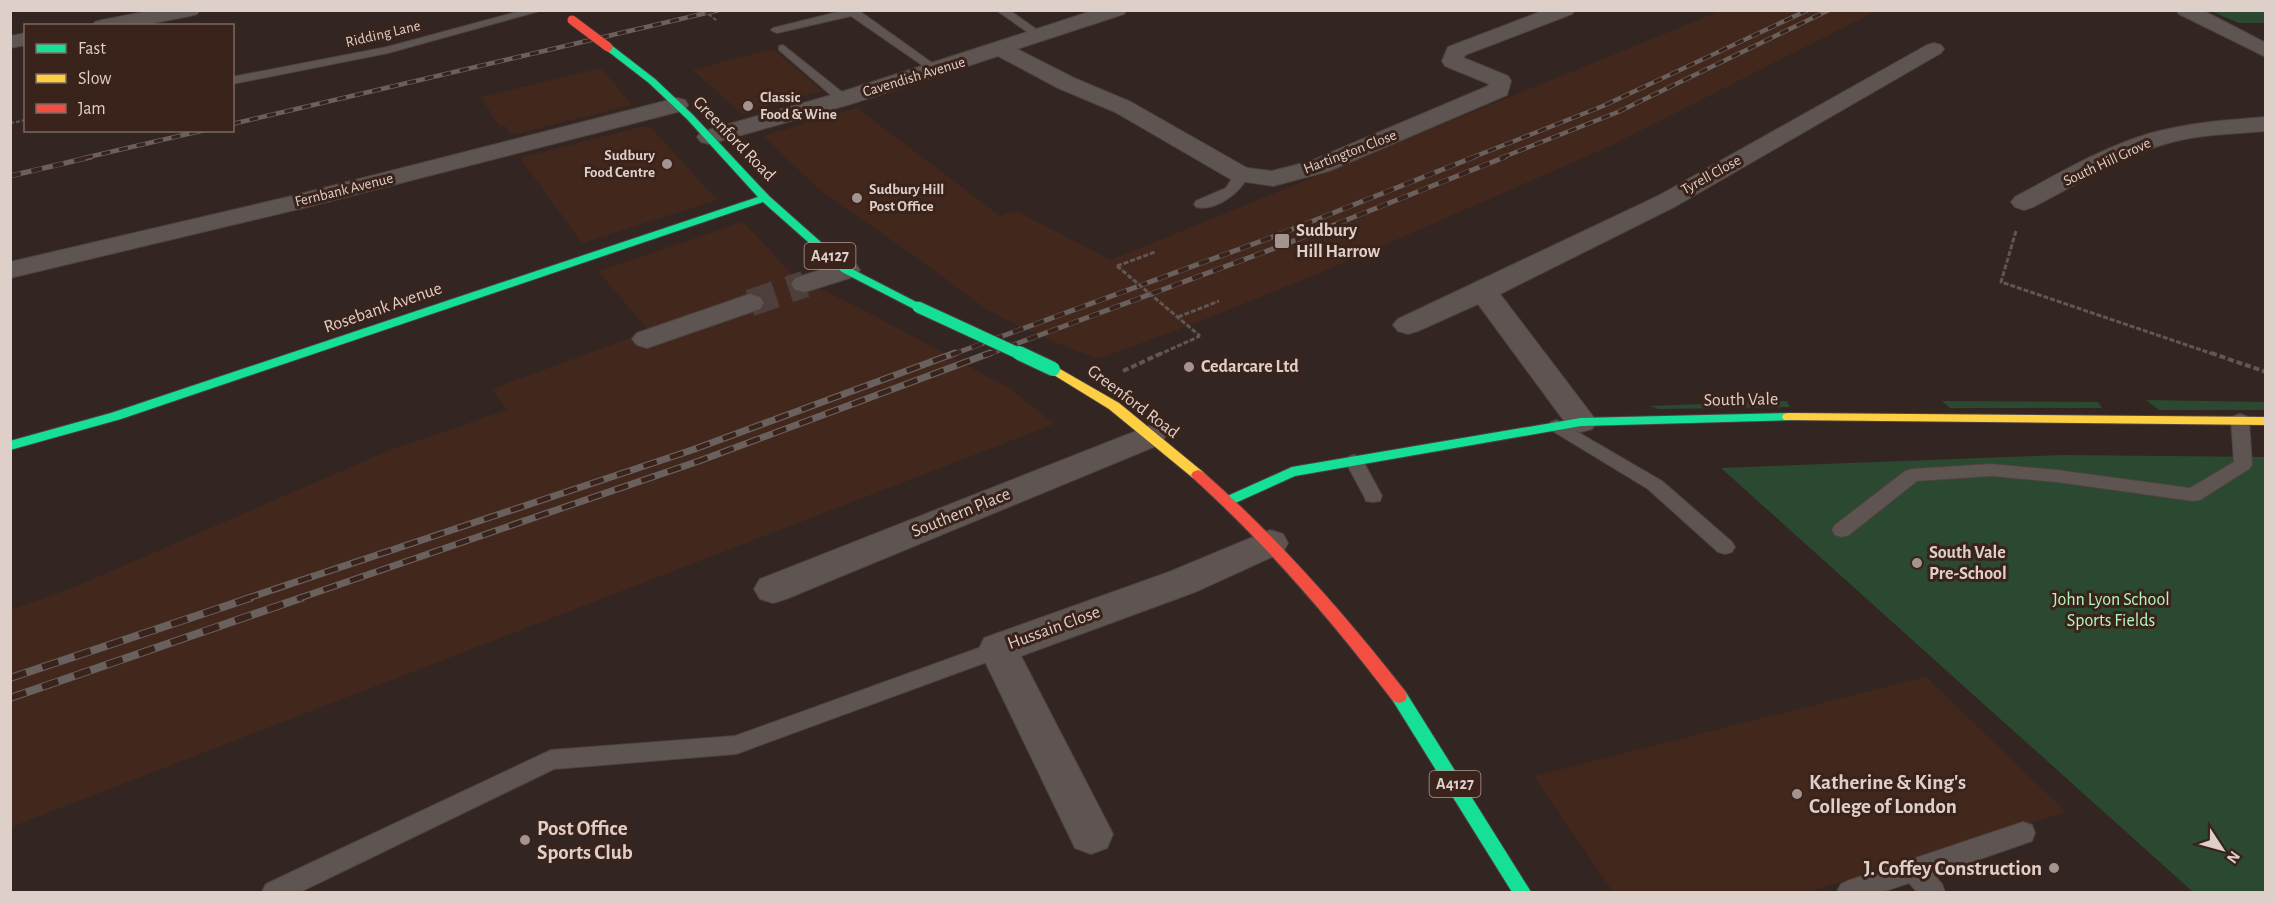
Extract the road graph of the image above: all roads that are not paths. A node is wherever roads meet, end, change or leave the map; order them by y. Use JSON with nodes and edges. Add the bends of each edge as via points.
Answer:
{"nodes":[{"id":1,"x":190,"y":10,"type":"edge"},
{"id":2,"x":538,"y":10,"type":"edge"},
{"id":3,"x":1001,"y":10,"type":"edge"},
{"id":4,"x":1117,"y":10,"type":"edge"},
{"id":5,"x":1565,"y":10,"type":"edge"},
{"id":6,"x":2186,"y":10,"type":"edge"},
{"id":7,"x":567,"y":15,"type":"edge"},
{"id":8,"x":114,"y":20,"type":"edge"},
{"id":9,"x":777,"y":30,"type":"dead end"},
{"id":10,"x":1040,"y":36,"type":"junction"},
{"id":11,"x":783,"y":48,"type":"dead end"},
{"id":12,"x":1001,"y":49,"type":"junction"},
{"id":13,"x":1934,"y":50,"type":"dead end"},
{"id":14,"x":2265,"y":51,"type":"edge"},
{"id":15,"x":936,"y":70,"type":"junction"},
{"id":16,"x":234,"y":81,"type":"edge"},
{"id":17,"x":843,"y":99,"type":"junction"},
{"id":18,"x":677,"y":105,"type":"junction"},
{"id":19,"x":2265,"y":124,"type":"edge"},
{"id":20,"x":709,"y":137,"type":"junction"},
{"id":21,"x":1241,"y":175,"type":"junction"},
{"id":22,"x":765,"y":198,"type":"junction"},
{"id":23,"x":2024,"y":202,"type":"road end"},
{"id":24,"x":1201,"y":204,"type":"dead end"},
{"id":25,"x":10,"y":270,"type":"edge"},
{"id":26,"x":846,"y":270,"type":"junction"},
{"id":27,"x":805,"y":284,"type":"tunnel mouth"},
{"id":28,"x":1483,"y":291,"type":"junction"},
{"id":29,"x":750,"y":303,"type":"tunnel mouth"},
{"id":30,"x":1408,"y":325,"type":"dead end"},
{"id":31,"x":647,"y":339,"type":"dead end"},
{"id":32,"x":2240,"y":420,"type":"junction"},
{"id":33,"x":2265,"y":421,"type":"edge"},
{"id":34,"x":1569,"y":424,"type":"junction"},
{"id":35,"x":1149,"y":437,"type":"junction"},
{"id":36,"x":10,"y":446,"type":"edge"},
{"id":37,"x":1354,"y":461,"type":"junction"},
{"id":38,"x":1373,"y":496,"type":"dead end"},
{"id":39,"x":1228,"y":501,"type":"junction"},
{"id":40,"x":1842,"y":530,"type":"dead end"},
{"id":41,"x":1270,"y":543,"type":"junction"},
{"id":42,"x":1725,"y":547,"type":"dead end"},
{"id":43,"x":774,"y":589,"type":"dead end"},
{"id":44,"x":998,"y":649,"type":"junction"},
{"id":45,"x":2023,"y":833,"type":"dead end"},
{"id":46,"x":1091,"y":834,"type":"dead end"},
{"id":47,"x":1914,"y":871,"type":"junction"},
{"id":48,"x":275,"y":892,"type":"edge"},
{"id":49,"x":1522,"y":892,"type":"edge"},
{"id":50,"x":1850,"y":892,"type":"edge"},
{"id":51,"x":1933,"y":892,"type":"edge"}],
"edges":[{"from":1,"to":8,"type":"street"},
{"from":2,"to":16,"type":"lane","name":"Ridding Lane","via":[[388,50]]},
{"from":3,"to":10,"type":"lane"},
{"from":4,"to":10,"type":"street","name":"Cavendish Avenue"},
{"from":5,"to":21,"type":"street","name":"Hartington Close","via":[[1455,51],[1453,61],[1500,81],[1499,90],[1320,166],[1273,179]]},
{"from":6,"to":14,"type":"street"},
{"from":7,"to":18,"type":"main road","name":"Greenford Road","number":"A4127","bridge":true,"via":[[644,74]]},
{"from":9,"to":15,"type":"lane","via":[[853,12]]},
{"from":10,"to":12,"type":"street","name":"Cavendish Avenue"},
{"from":11,"to":17,"type":"lane"},
{"from":12,"to":15,"type":"street","name":"Cavendish Avenue"},
{"from":12,"to":21,"type":"street","name":"Hartington Close","via":[[1123,107]]},
{"from":13,"to":28,"type":"street","name":"Tyrell Close","via":[[1666,201]]},
{"from":15,"to":17,"type":"street","name":"Cavendish Avenue"},
{"from":17,"to":20,"type":"street","name":"Cavendish Avenue"},
{"from":18,"to":20,"type":"main road","name":"Greenford Road","number":"A4127"},
{"from":18,"to":25,"type":"street","name":"Fernbank Avenue"},
{"from":19,"to":23,"type":"street","name":"South Hill Grove","via":[[2207,129],[2157,139],[2120,153]]},
{"from":20,"to":22,"type":"main road","name":"Greenford Road","number":"A4127"},
{"from":21,"to":24,"type":"lane","via":[[1239,185],[1230,193]]},
{"from":22,"to":26,"type":"main road","name":"Greenford Road","number":"A4127"},
{"from":22,"to":36,"type":"main road","name":"Rosebank Avenue","via":[[127,413]]},
{"from":26,"to":27,"type":"street"},
{"from":26,"to":35,"type":"main road","name":"Greenford Road","number":"A4127","bridge":true,"via":[[1093,391]]},
{"from":28,"to":30,"type":"street","name":"Tyrell Close"},
{"from":28,"to":34,"type":"street"},
{"from":29,"to":31,"type":"street"},
{"from":32,"to":33,"type":"main road","name":"South Vale"},
{"from":32,"to":34,"type":"main road","name":"South Vale","via":[[1809,417]]},
{"from":32,"to":40,"type":"lane","via":[[2243,465],[2193,495],[1991,470],[1912,475]]},
{"from":34,"to":37,"type":"main road","name":"South Vale"},
{"from":34,"to":42,"type":"lane","via":[[1654,485]]},
{"from":35,"to":39,"type":"main road","name":"Greenford Road","number":"A4127"},
{"from":35,"to":43,"type":"street","name":"Southern Place"},
{"from":37,"to":38,"type":"lane"},
{"from":37,"to":39,"type":"main road","name":"South Vale","via":[[1292,472]]},
{"from":39,"to":41,"type":"main road","name":"Greenford Road","number":"A4127"},
{"from":41,"to":44,"type":"street","name":"Hussain Close","via":[[1182,582]]},
{"from":41,"to":49,"type":"main road","name":"Greenford Road","number":"A4127","via":[[1352,632],[1398,693]]},
{"from":44,"to":46,"type":"street","name":"Hussain Close"},
{"from":44,"to":48,"type":"lane","via":[[736,745],[551,760]]},
{"from":45,"to":47,"type":"lane"},
{"from":47,"to":50,"type":"lane"},
{"from":47,"to":51,"type":"lane"}]}
